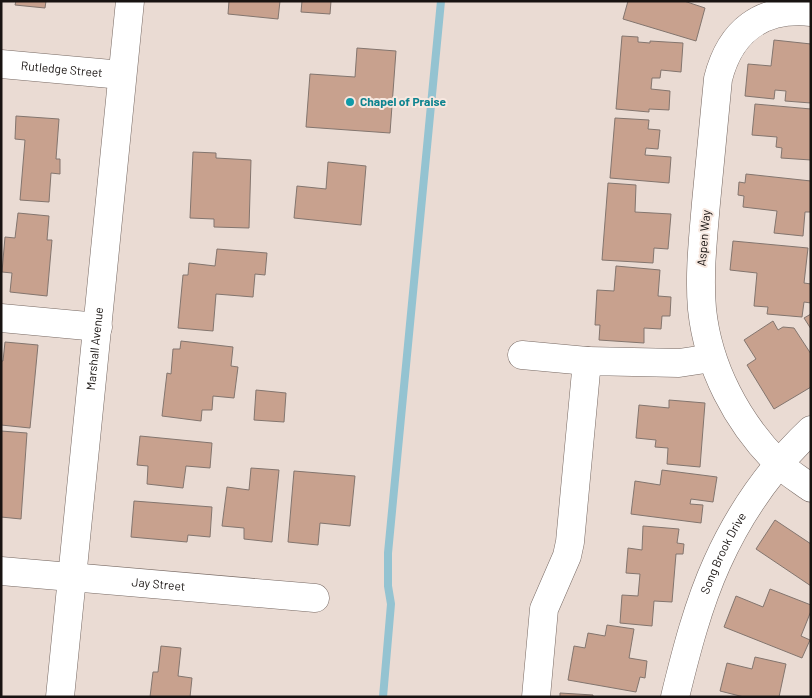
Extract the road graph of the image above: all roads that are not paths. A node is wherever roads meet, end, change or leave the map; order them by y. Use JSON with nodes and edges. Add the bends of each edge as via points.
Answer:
{"nodes":[{"id":1,"x":130,"y":1,"type":"edge"},
{"id":2,"x":811,"y":12,"type":"edge"},
{"id":3,"x":1,"y":64,"type":"edge"},
{"id":4,"x":122,"y":75,"type":"junction"},
{"id":5,"x":1,"y":318,"type":"edge"},
{"id":6,"x":98,"y":327,"type":"junction"},
{"id":7,"x":522,"y":355,"type":"dead end"},
{"id":8,"x":712,"y":358,"type":"junction"},
{"id":9,"x":587,"y":361,"type":"junction"},
{"id":10,"x":811,"y":430,"type":"edge"},
{"id":11,"x":779,"y":464,"type":"junction"},
{"id":12,"x":811,"y":488,"type":"edge"},
{"id":13,"x":1,"y":571,"type":"edge"},
{"id":14,"x":74,"y":576,"type":"junction"},
{"id":15,"x":314,"y":598,"type":"dead end"},
{"id":16,"x":60,"y":697,"type":"edge"},
{"id":17,"x":536,"y":697,"type":"edge"},
{"id":18,"x":675,"y":697,"type":"edge"}],
"edges":[{"from":1,"to":4,"type":"street","name":"Marshall Avenue"},
{"from":2,"to":8,"type":"street","name":"Aspen Way","via":[[797,10],[776,14],[750,25],[738,36],[722,63],[701,266],[702,309]]},
{"from":3,"to":4,"type":"street","name":"Rutledge Street"},
{"from":4,"to":6,"type":"street","name":"Marshall Avenue"},
{"from":5,"to":6,"type":"street"},
{"from":6,"to":14,"type":"street","name":"Marshall Avenue"},
{"from":7,"to":9,"type":"street"},
{"from":8,"to":9,"type":"street","via":[[679,363]]},
{"from":8,"to":11,"type":"street","name":"Aspen Way","via":[[742,419]]},
{"from":9,"to":17,"type":"street","via":[[570,542],[544,609]]},
{"from":10,"to":11,"type":"street","name":"Song Brook Drive"},
{"from":11,"to":12,"type":"street","name":"Aspen Way"},
{"from":11,"to":18,"type":"street","name":"Song Brook Drive","via":[[748,507],[717,563]]},
{"from":13,"to":14,"type":"street","name":"Jay Street"},
{"from":14,"to":15,"type":"street","name":"Jay Street"},
{"from":14,"to":16,"type":"street","name":"Marshall Avenue"}]}
